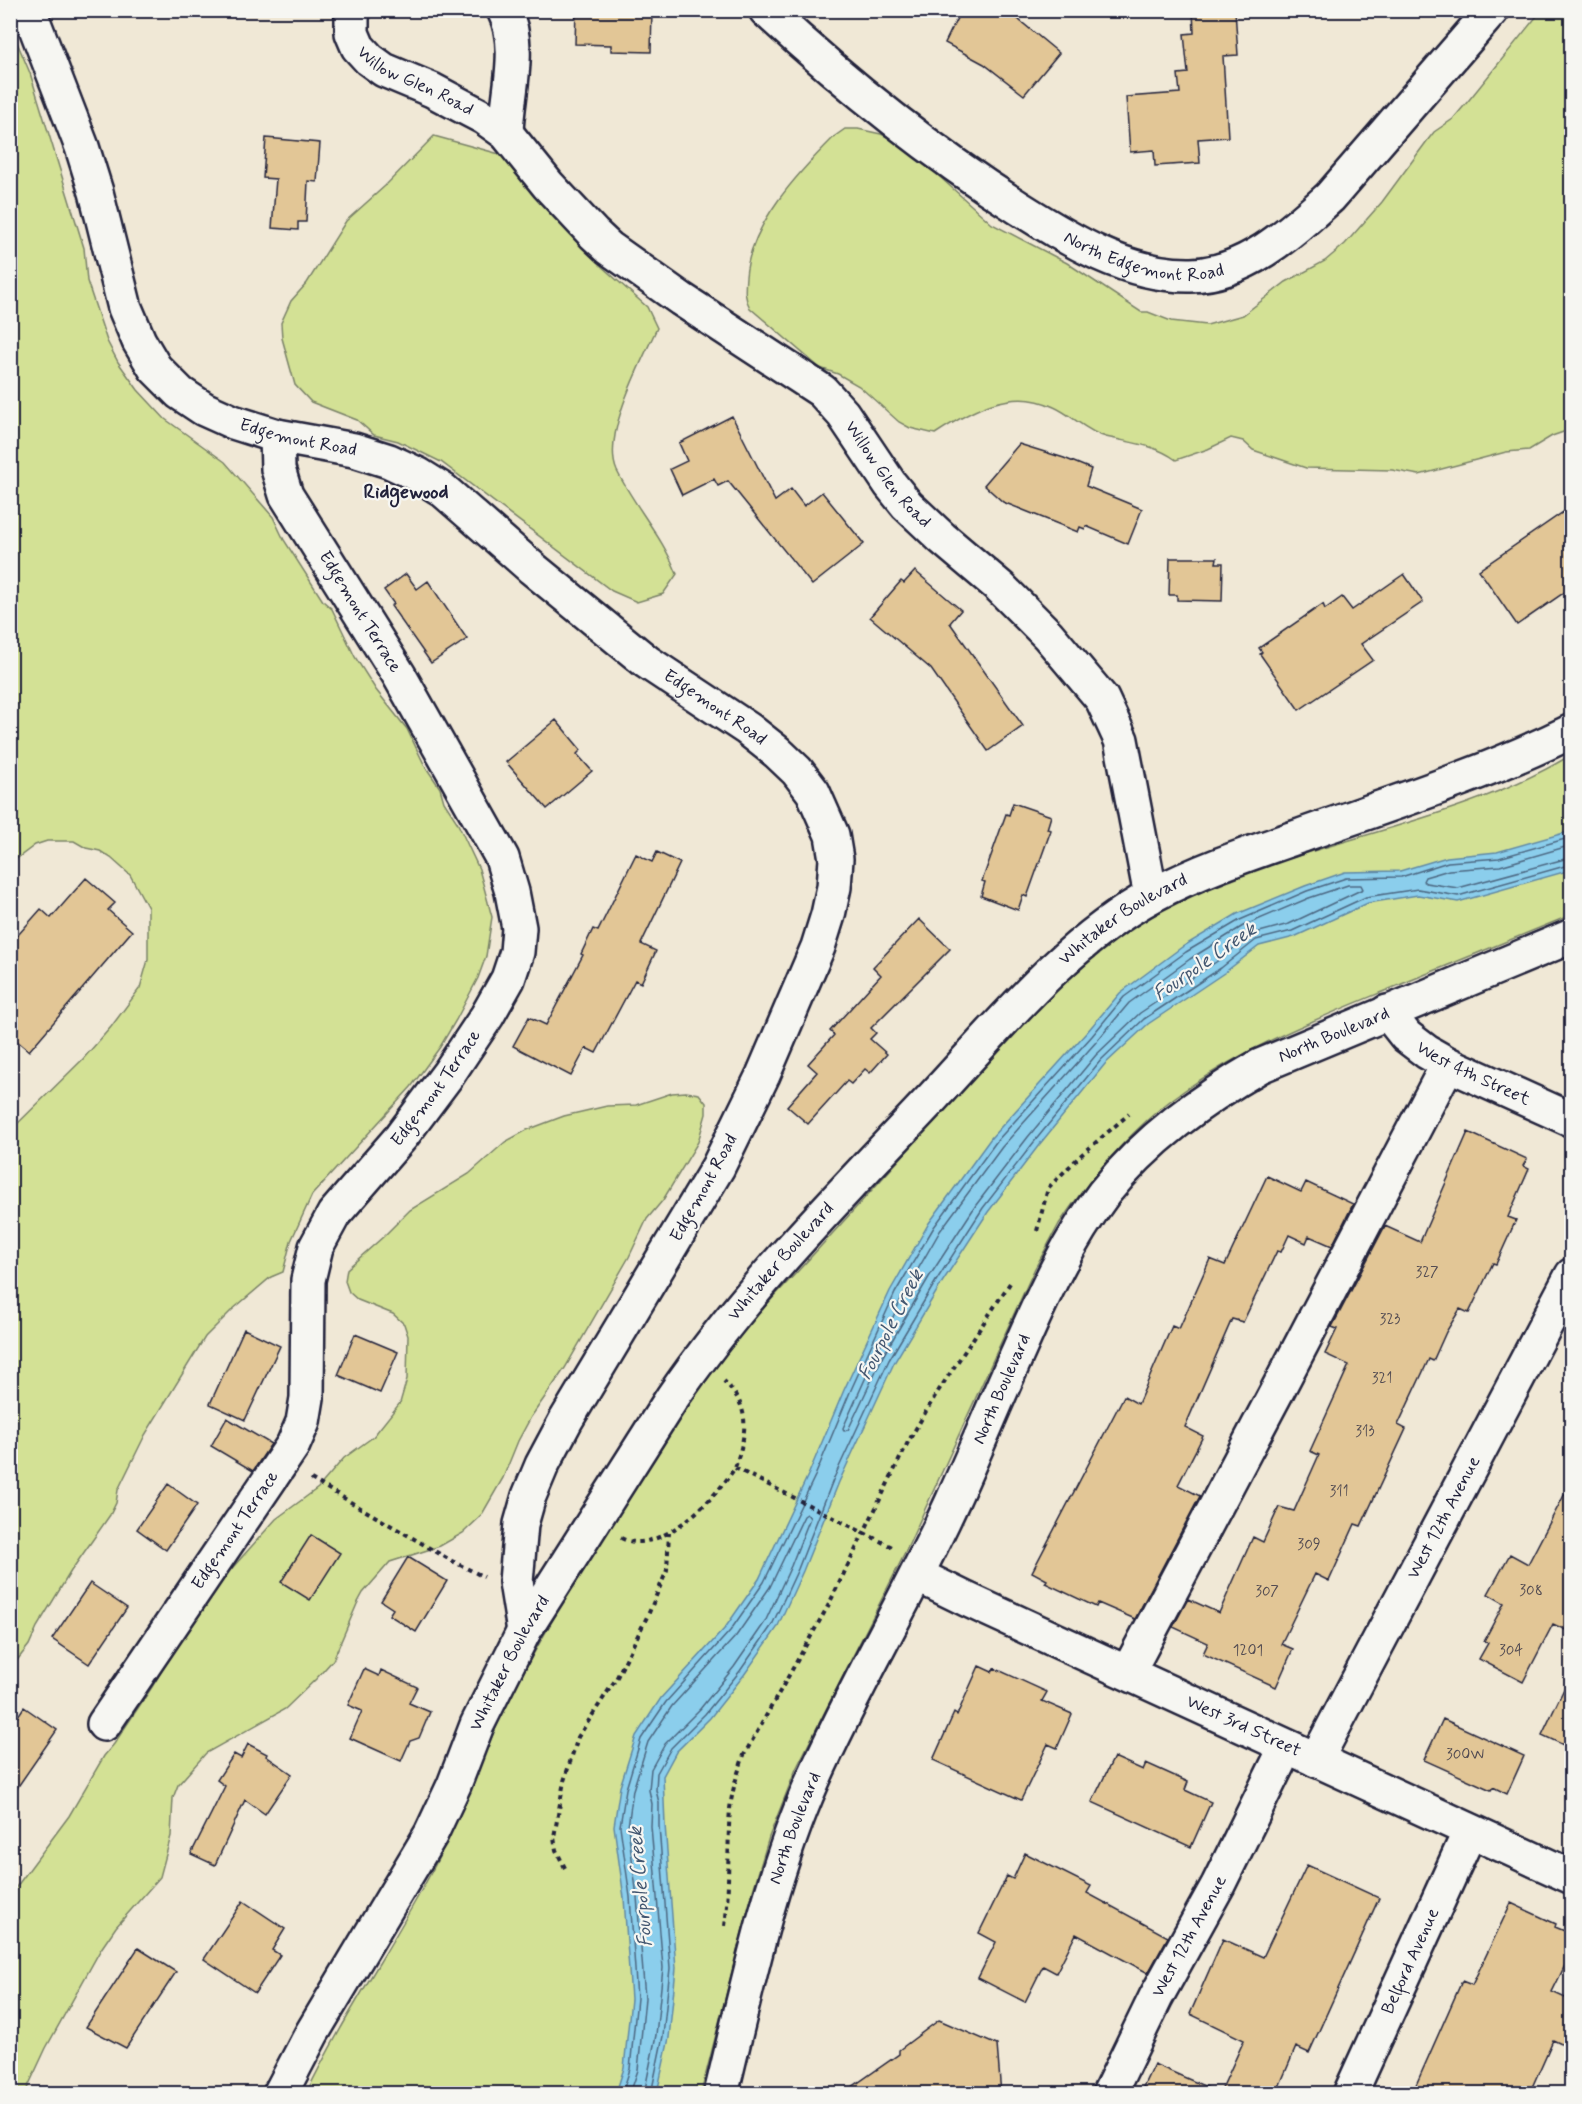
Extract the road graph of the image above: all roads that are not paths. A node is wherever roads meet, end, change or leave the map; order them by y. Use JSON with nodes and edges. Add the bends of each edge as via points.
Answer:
{"nodes":[{"id":1,"x":29,"y":10,"type":"edge"},
{"id":2,"x":354,"y":10,"type":"edge"},
{"id":3,"x":504,"y":10,"type":"edge"},
{"id":4,"x":766,"y":10,"type":"edge"},
{"id":5,"x":1492,"y":10,"type":"edge"},
{"id":6,"x":506,"y":133,"type":"junction"},
{"id":7,"x":277,"y":436,"type":"junction"},
{"id":8,"x":1572,"y":731,"type":"edge"},
{"id":9,"x":1151,"y":896,"type":"junction"},
{"id":10,"x":1572,"y":936,"type":"edge"},
{"id":11,"x":1387,"y":1012,"type":"junction"},
{"id":12,"x":1448,"y":1064,"type":"junction"},
{"id":13,"x":1572,"y":1120,"type":"edge"},
{"id":14,"x":1572,"y":1275,"type":"edge"},
{"id":15,"x":916,"y":1575,"type":"junction"},
{"id":16,"x":524,"y":1630,"type":"junction"},
{"id":17,"x":1128,"y":1672,"type":"junction"},
{"id":18,"x":104,"y":1724,"type":"dead end"},
{"id":19,"x":1286,"y":1746,"type":"junction"},
{"id":20,"x":1316,"y":1760,"type":"junction"},
{"id":21,"x":1470,"y":1831,"type":"junction"},
{"id":22,"x":1572,"y":1877,"type":"edge"},
{"id":23,"x":280,"y":2094,"type":"edge"},
{"id":24,"x":720,"y":2094,"type":"edge"},
{"id":25,"x":1109,"y":2094,"type":"edge"},
{"id":26,"x":1350,"y":2094,"type":"edge"}],
"edges":[{"from":1,"to":7,"type":"street","name":"Edgemont Road","via":[[82,147],[125,308],[138,341],[155,368],[180,393],[233,422]]},
{"from":2,"to":6,"type":"street","name":"Willow Glen Road","via":[[352,33],[369,59],[384,70],[485,118]]},
{"from":3,"to":6,"type":"street","name":"Willow Glen Road","via":[[513,57]]},
{"from":4,"to":5,"type":"street","name":"North Edgemont Road","via":[[916,138],[1051,228],[1129,265],[1159,273],[1191,275],[1250,259],[1305,220],[1330,197]]},
{"from":6,"to":9,"type":"street","name":"Willow Glen Road","via":[[548,185],[609,248],[822,391],[843,414],[907,505],[1019,605],[1086,678],[1102,699],[1122,740]]},
{"from":7,"to":16,"type":"street","name":"Edgemont Road","via":[[354,450],[409,471],[443,490],[647,662],[777,752],[813,792],[832,835],[836,859],[828,915],[763,1076],[718,1167],[566,1420],[529,1496],[521,1524],[516,1582]]},
{"from":7,"to":18,"type":"street","name":"Edgemont Terrace","via":[[278,469],[286,495],[399,675],[502,858],[519,928],[517,952],[508,979],[449,1073],[401,1137],[334,1214],[316,1247],[308,1280],[307,1398],[303,1422],[293,1445]]},
{"from":8,"to":9,"type":"street","name":"Whitaker Boulevard","via":[[1491,769],[1210,869]]},
{"from":9,"to":16,"type":"street","name":"Whitaker Boulevard","via":[[1072,952],[1007,1016],[769,1273],[698,1360]]},
{"from":10,"to":11,"type":"street","name":"North Boulevard"},
{"from":11,"to":12,"type":"street","name":"West 4th Street","via":[[1406,1036]]},
{"from":11,"to":15,"type":"street","name":"North Boulevard","via":[[1260,1066],[1218,1090],[1177,1120],[1122,1172],[1078,1231],[1050,1280]]},
{"from":12,"to":13,"type":"street","name":"West 4th Street"},
{"from":12,"to":17,"type":"street"},
{"from":14,"to":20,"type":"street","name":"West 12th Avenue"},
{"from":15,"to":17,"type":"street","name":"West 3rd Street"},
{"from":15,"to":24,"type":"street","name":"North Boulevard","via":[[813,1780],[782,1861]]},
{"from":16,"to":23,"type":"street","name":"Whitaker Boulevard","via":[[477,1725],[431,1834],[312,2032]]},
{"from":17,"to":19,"type":"street","name":"West 3rd Street"},
{"from":19,"to":20,"type":"street","name":"West 3rd Street"},
{"from":19,"to":25,"type":"street","name":"West 12th Avenue"},
{"from":20,"to":21,"type":"street","name":"West 3rd Street"},
{"from":21,"to":22,"type":"street","name":"West 3rd Street"},
{"from":21,"to":26,"type":"street","name":"Belford Avenue"}]}
